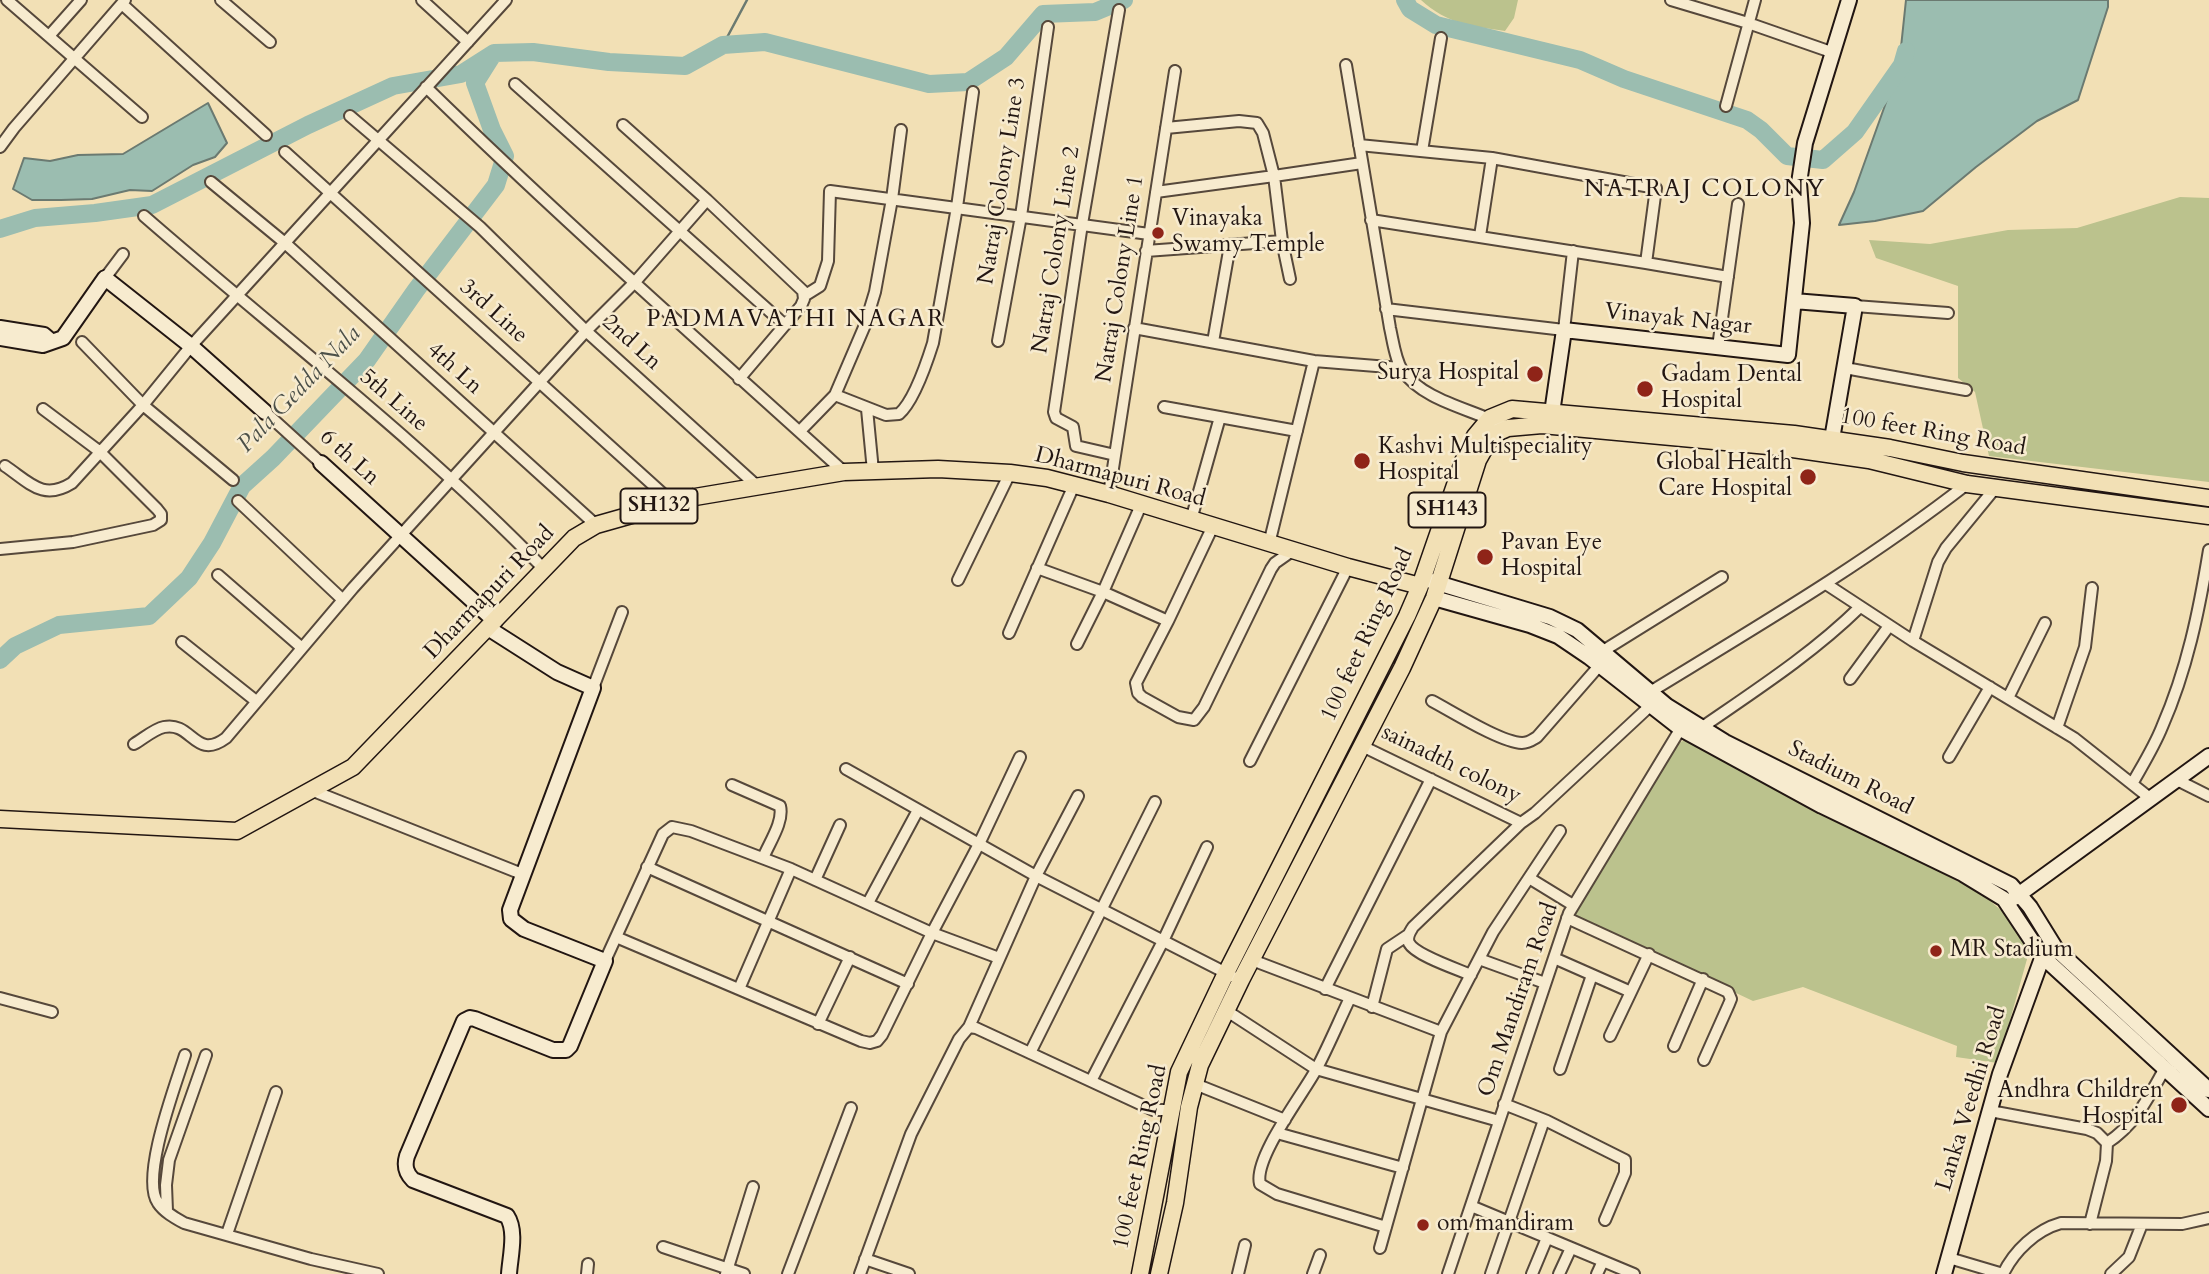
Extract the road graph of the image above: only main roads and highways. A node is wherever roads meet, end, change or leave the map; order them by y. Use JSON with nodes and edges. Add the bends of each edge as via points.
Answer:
{"nodes":[{"id":1,"x":1831,"y":447,"type":"junction"},
{"id":2,"x":2209,"y":498,"type":"edge"},
{"id":3,"x":2209,"y":516,"type":"edge"},
{"id":4,"x":1420,"y":586,"type":"junction"},
{"id":5,"x":1437,"y":591,"type":"junction"},
{"id":6,"x":0,"y":819,"type":"edge"},
{"id":7,"x":1140,"y":1274,"type":"edge"},
{"id":8,"x":1159,"y":1274,"type":"edge"}],
"edges":[{"from":1,"to":2,"type":"main road","name":"100 feet Ring Road","via":[[1890,448],[1963,463]]},
{"from":1,"to":3,"type":"main road","name":"100 feet Ring Road","via":[[1967,484]]},
{"from":1,"to":4,"type":"main road","name":"100 feet Ring Road","number":"SH143","via":[[1794,433],[1511,409],[1490,418],[1475,436]]},
{"from":1,"to":5,"type":"main road","name":"100 feet Ring Road","number":"SH143","via":[[1779,447],[1542,425],[1508,428],[1492,435],[1478,460]]},
{"from":4,"to":5,"type":"main road","name":"Dharmapuri Road"},
{"from":4,"to":6,"type":"main road","name":"Dharmapuri Road","number":"SH132","via":[[1046,478],[938,468],[844,472],[757,486],[673,503],[596,525],[574,538],[353,767],[237,831]]},
{"from":4,"to":7,"type":"main road","name":"100 feet Ring Road","number":"SH143","via":[[1179,1072]]},
{"from":5,"to":8,"type":"main road","name":"100 feet Ring Road","number":"SH143","via":[[1200,1065]]}]}
